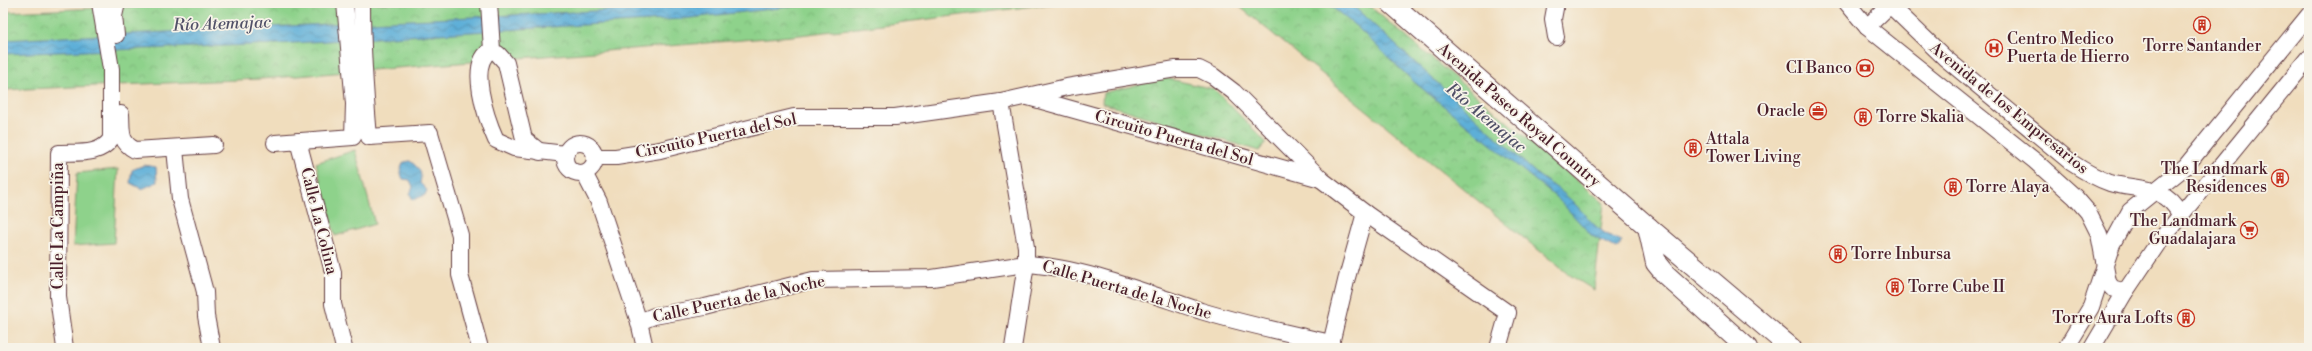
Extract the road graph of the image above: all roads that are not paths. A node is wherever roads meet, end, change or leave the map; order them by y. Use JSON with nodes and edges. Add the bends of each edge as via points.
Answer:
{"nodes":[{"id":1,"x":345,"y":3,"type":"edge"},
{"id":2,"x":362,"y":3,"type":"edge"},
{"id":3,"x":489,"y":3,"type":"edge"},
{"id":4,"x":1391,"y":3,"type":"edge"},
{"id":5,"x":1847,"y":3,"type":"edge"},
{"id":6,"x":1556,"y":4,"type":"edge"},
{"id":7,"x":1889,"y":4,"type":"edge"},
{"id":8,"x":109,"y":10,"type":"edge"},
{"id":9,"x":2309,"y":15,"type":"edge"},
{"id":10,"x":1867,"y":27,"type":"junction"},
{"id":11,"x":1556,"y":37,"type":"dead end"},
{"id":12,"x":492,"y":50,"type":"junction"},
{"id":13,"x":356,"y":57,"type":"junction"},
{"id":14,"x":2309,"y":58,"type":"edge"},
{"id":15,"x":115,"y":68,"type":"junction"},
{"id":16,"x":1026,"y":96,"type":"junction"},
{"id":17,"x":1001,"y":102,"type":"junction"},
{"id":18,"x":298,"y":141,"type":"junction"},
{"id":19,"x":275,"y":143,"type":"dead end"},
{"id":20,"x":519,"y":144,"type":"junction"},
{"id":21,"x":214,"y":145,"type":"dead end"},
{"id":22,"x":175,"y":149,"type":"junction"},
{"id":23,"x":565,"y":154,"type":"junction"},
{"id":24,"x":595,"y":157,"type":"junction"},
{"id":25,"x":584,"y":173,"type":"junction"},
{"id":26,"x":1322,"y":180,"type":"junction"},
{"id":27,"x":2153,"y":191,"type":"junction"},
{"id":28,"x":1365,"y":213,"type":"junction"},
{"id":29,"x":2180,"y":214,"type":"junction"},
{"id":30,"x":1648,"y":226,"type":"junction"},
{"id":31,"x":1026,"y":264,"type":"junction"},
{"id":32,"x":2104,"y":272,"type":"junction"},
{"id":33,"x":2125,"y":292,"type":"junction"},
{"id":34,"x":639,"y":322,"type":"junction"},
{"id":35,"x":1725,"y":328,"type":"junction"},
{"id":36,"x":1330,"y":346,"type":"edge"},
{"id":37,"x":65,"y":348,"type":"edge"},
{"id":38,"x":212,"y":348,"type":"edge"},
{"id":39,"x":344,"y":348,"type":"edge"},
{"id":40,"x":480,"y":348,"type":"edge"},
{"id":41,"x":645,"y":348,"type":"edge"},
{"id":42,"x":1014,"y":348,"type":"edge"},
{"id":43,"x":1498,"y":348,"type":"edge"},
{"id":44,"x":1747,"y":348,"type":"edge"},
{"id":45,"x":1778,"y":348,"type":"edge"},
{"id":46,"x":1791,"y":348,"type":"edge"},
{"id":47,"x":2066,"y":348,"type":"edge"},
{"id":48,"x":2092,"y":348,"type":"edge"}],
"edges":[{"from":1,"to":13,"type":"street"},
{"from":2,"to":13,"type":"street"},
{"from":3,"to":12,"type":"street"},
{"from":4,"to":30,"type":"street","name":"Avenida Paseo Royal Country"},
{"from":5,"to":10,"type":"street","name":"Avenida de los Empresarios"},
{"from":6,"to":11,"type":"street","via":[[1553,19]]},
{"from":7,"to":10,"type":"street"},
{"from":7,"to":27,"type":"street","name":"Avenida de los Empresarios","via":[[1945,58],[2072,163],[2108,182]]},
{"from":8,"to":15,"type":"street","name":"Calle La Campiña"},
{"from":9,"to":27,"type":"street","via":[[2186,166]]},
{"from":10,"to":32,"type":"street","name":"Avenida de los Empresarios","via":[[2075,197],[2088,212],[2099,234]]},
{"from":12,"to":20,"type":"street","via":[[506,63]]},
{"from":12,"to":20,"type":"street","via":[[479,63],[481,94],[486,113],[496,140]]},
{"from":13,"to":18,"type":"street","via":[[353,137]]},
{"from":13,"to":40,"type":"street","via":[[366,69],[369,137],[430,133],[460,235],[460,275]]},
{"from":14,"to":29,"type":"street"},
{"from":15,"to":22,"type":"street","name":"Calle La Campiña","via":[[123,140],[127,146],[135,150]]},
{"from":15,"to":37,"type":"street","name":"Calle La Campiña","via":[[110,138],[105,147],[96,151],[58,153],[58,297]]},
{"from":16,"to":17,"type":"street","name":"Circuito Puerta del Sol"},
{"from":16,"to":26,"type":"street","name":"Circuito Puerta del Sol"},
{"from":16,"to":26,"type":"street","name":"Circuito Puerta del Sol","via":[[1176,69],[1199,69],[1234,92]]},
{"from":17,"to":24,"type":"street","name":"Circuito Puerta del Sol","via":[[895,117],[794,118],[660,150],[616,157]]},
{"from":17,"to":31,"type":"street","via":[[1026,247]]},
{"from":18,"to":19,"type":"street"},
{"from":18,"to":39,"type":"street","name":"Calle La Colina","via":[[333,272],[333,304]]},
{"from":20,"to":23,"type":"street","via":[[540,152]]},
{"from":21,"to":22,"type":"street","name":"Calle La Campiña"},
{"from":22,"to":38,"type":"street","via":[[180,199],[205,292]]},
{"from":23,"to":24,"type":"street","via":[[570,146],[583,143],[591,148]]},
{"from":23,"to":25,"type":"street","via":[[564,159],[569,169]]},
{"from":24,"to":25,"type":"street","via":[[592,167]]},
{"from":25,"to":34,"type":"street","via":[[599,202]]},
{"from":26,"to":28,"type":"street","name":"Circuito Puerta del Sol"},
{"from":27,"to":29,"type":"street","name":"Avenida de los Empresarios","via":[[2170,198]]},
{"from":27,"to":32,"type":"street","via":[[2130,211],[2112,244]]},
{"from":28,"to":36,"type":"street"},
{"from":28,"to":43,"type":"street","name":"Circuito Puerta del Sol","via":[[1508,313]]},
{"from":29,"to":33,"type":"street"},
{"from":30,"to":35,"type":"street","via":[[1656,263]]},
{"from":30,"to":46,"type":"street","name":"Avenida Paseo Royal Country"},
{"from":31,"to":34,"type":"street","name":"Calle Puerta de la Noche","via":[[932,278],[813,280],[705,307],[654,316]]},
{"from":31,"to":36,"type":"street","name":"Calle Puerta de la Noche","via":[[1080,274],[1246,324]]},
{"from":31,"to":42,"type":"street"},
{"from":32,"to":33,"type":"street","name":"Avenida de los Empresarios","via":[[2112,288]]},
{"from":32,"to":47,"type":"street","via":[[2091,307]]},
{"from":33,"to":48,"type":"street"},
{"from":34,"to":41,"type":"street"},
{"from":35,"to":44,"type":"street"},
{"from":35,"to":45,"type":"street","via":[[1738,320],[1744,322]]}]}
